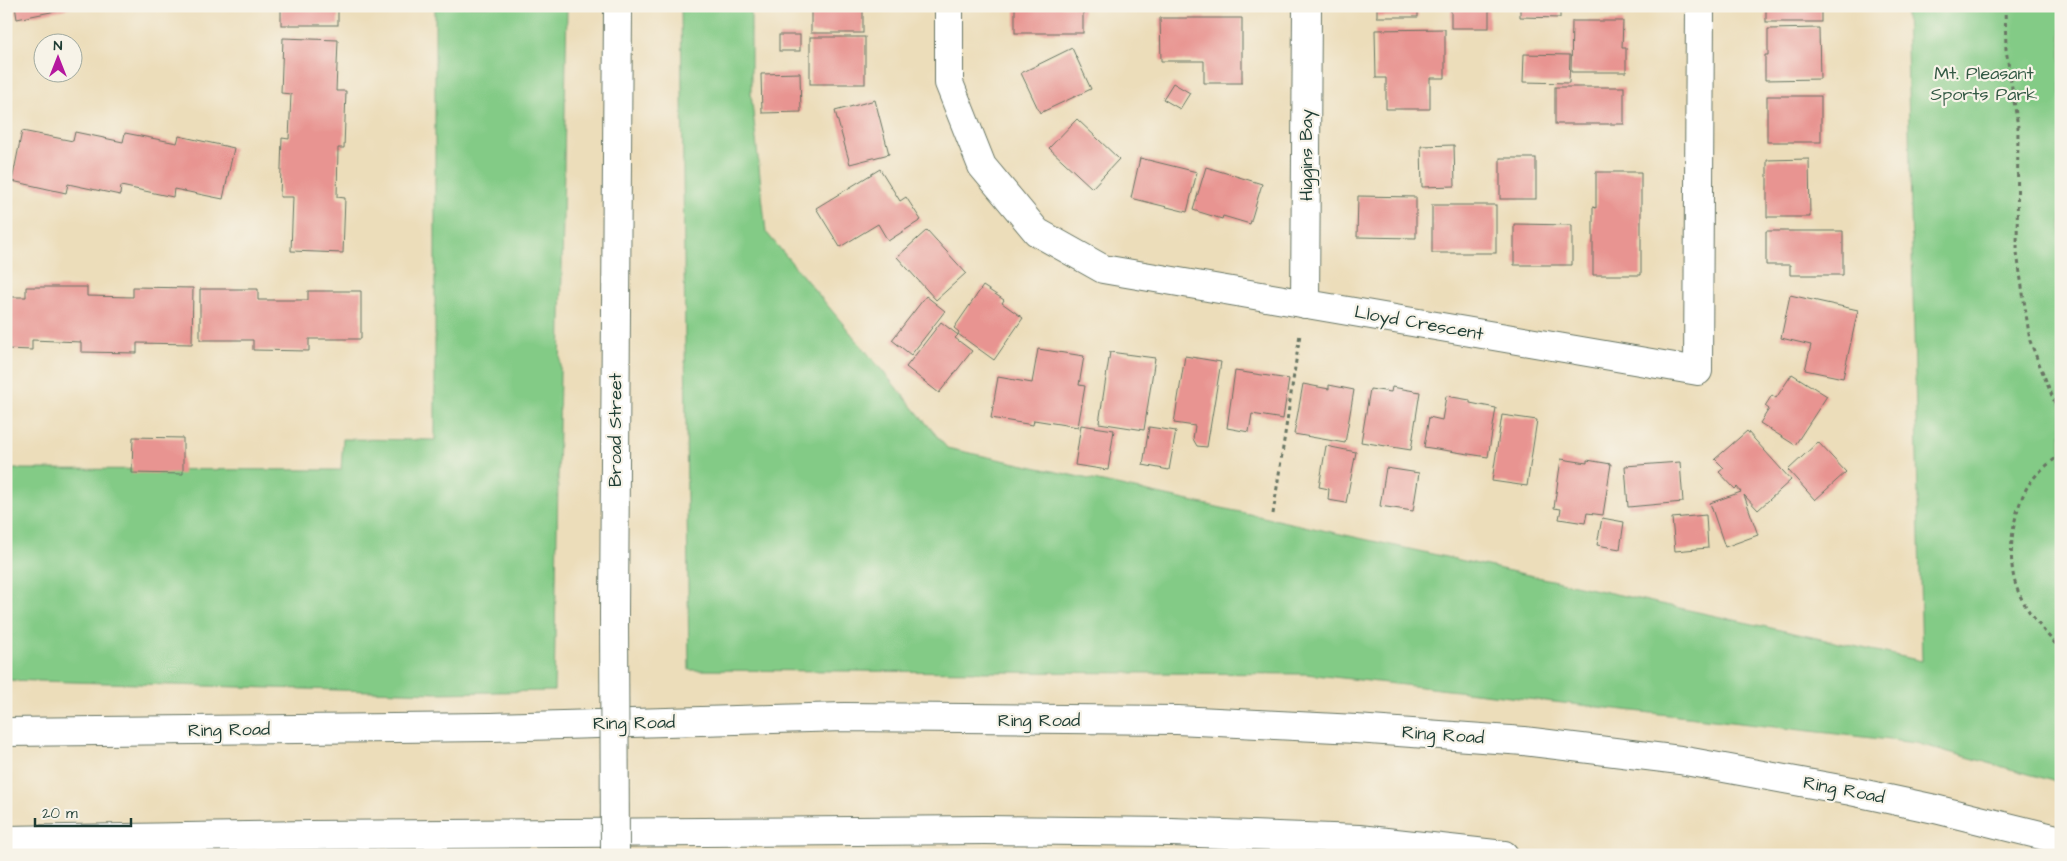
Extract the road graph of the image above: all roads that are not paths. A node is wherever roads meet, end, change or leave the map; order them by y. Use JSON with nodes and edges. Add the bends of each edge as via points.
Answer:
{"nodes":[{"id":1,"x":618,"y":6,"type":"edge"},
{"id":2,"x":949,"y":6,"type":"edge"},
{"id":3,"x":1307,"y":6,"type":"edge"},
{"id":4,"x":1700,"y":6,"type":"edge"},
{"id":5,"x":1305,"y":304,"type":"junction"},
{"id":6,"x":6,"y":714,"type":"edge"},
{"id":7,"x":491,"y":726,"type":"junction"},
{"id":8,"x":6,"y":732,"type":"edge"},
{"id":9,"x":6,"y":840,"type":"edge"},
{"id":10,"x":2061,"y":840,"type":"edge"},
{"id":11,"x":615,"y":855,"type":"edge"},
{"id":12,"x":1504,"y":855,"type":"edge"}],
"edges":[{"from":1,"to":11,"type":"main road","name":"Broad Street","bridge":true},
{"from":2,"to":5,"type":"main road","name":"Lloyd Crescent","via":[[949,83],[982,166],[1037,232],[1103,269]]},
{"from":3,"to":5,"type":"main road","name":"Higgins Bay"},
{"from":4,"to":5,"type":"main road","name":"Lloyd Crescent","via":[[1698,371]]},
{"from":6,"to":7,"type":"main road"},
{"from":7,"to":8,"type":"main road","name":"Ring Road"},
{"from":7,"to":10,"type":"main road","name":"Ring Road","via":[[844,718],[1177,720],[1514,740],[1680,760],[1842,789]]},
{"from":9,"to":12,"type":"main road","via":[[985,830],[1358,839]]}]}
